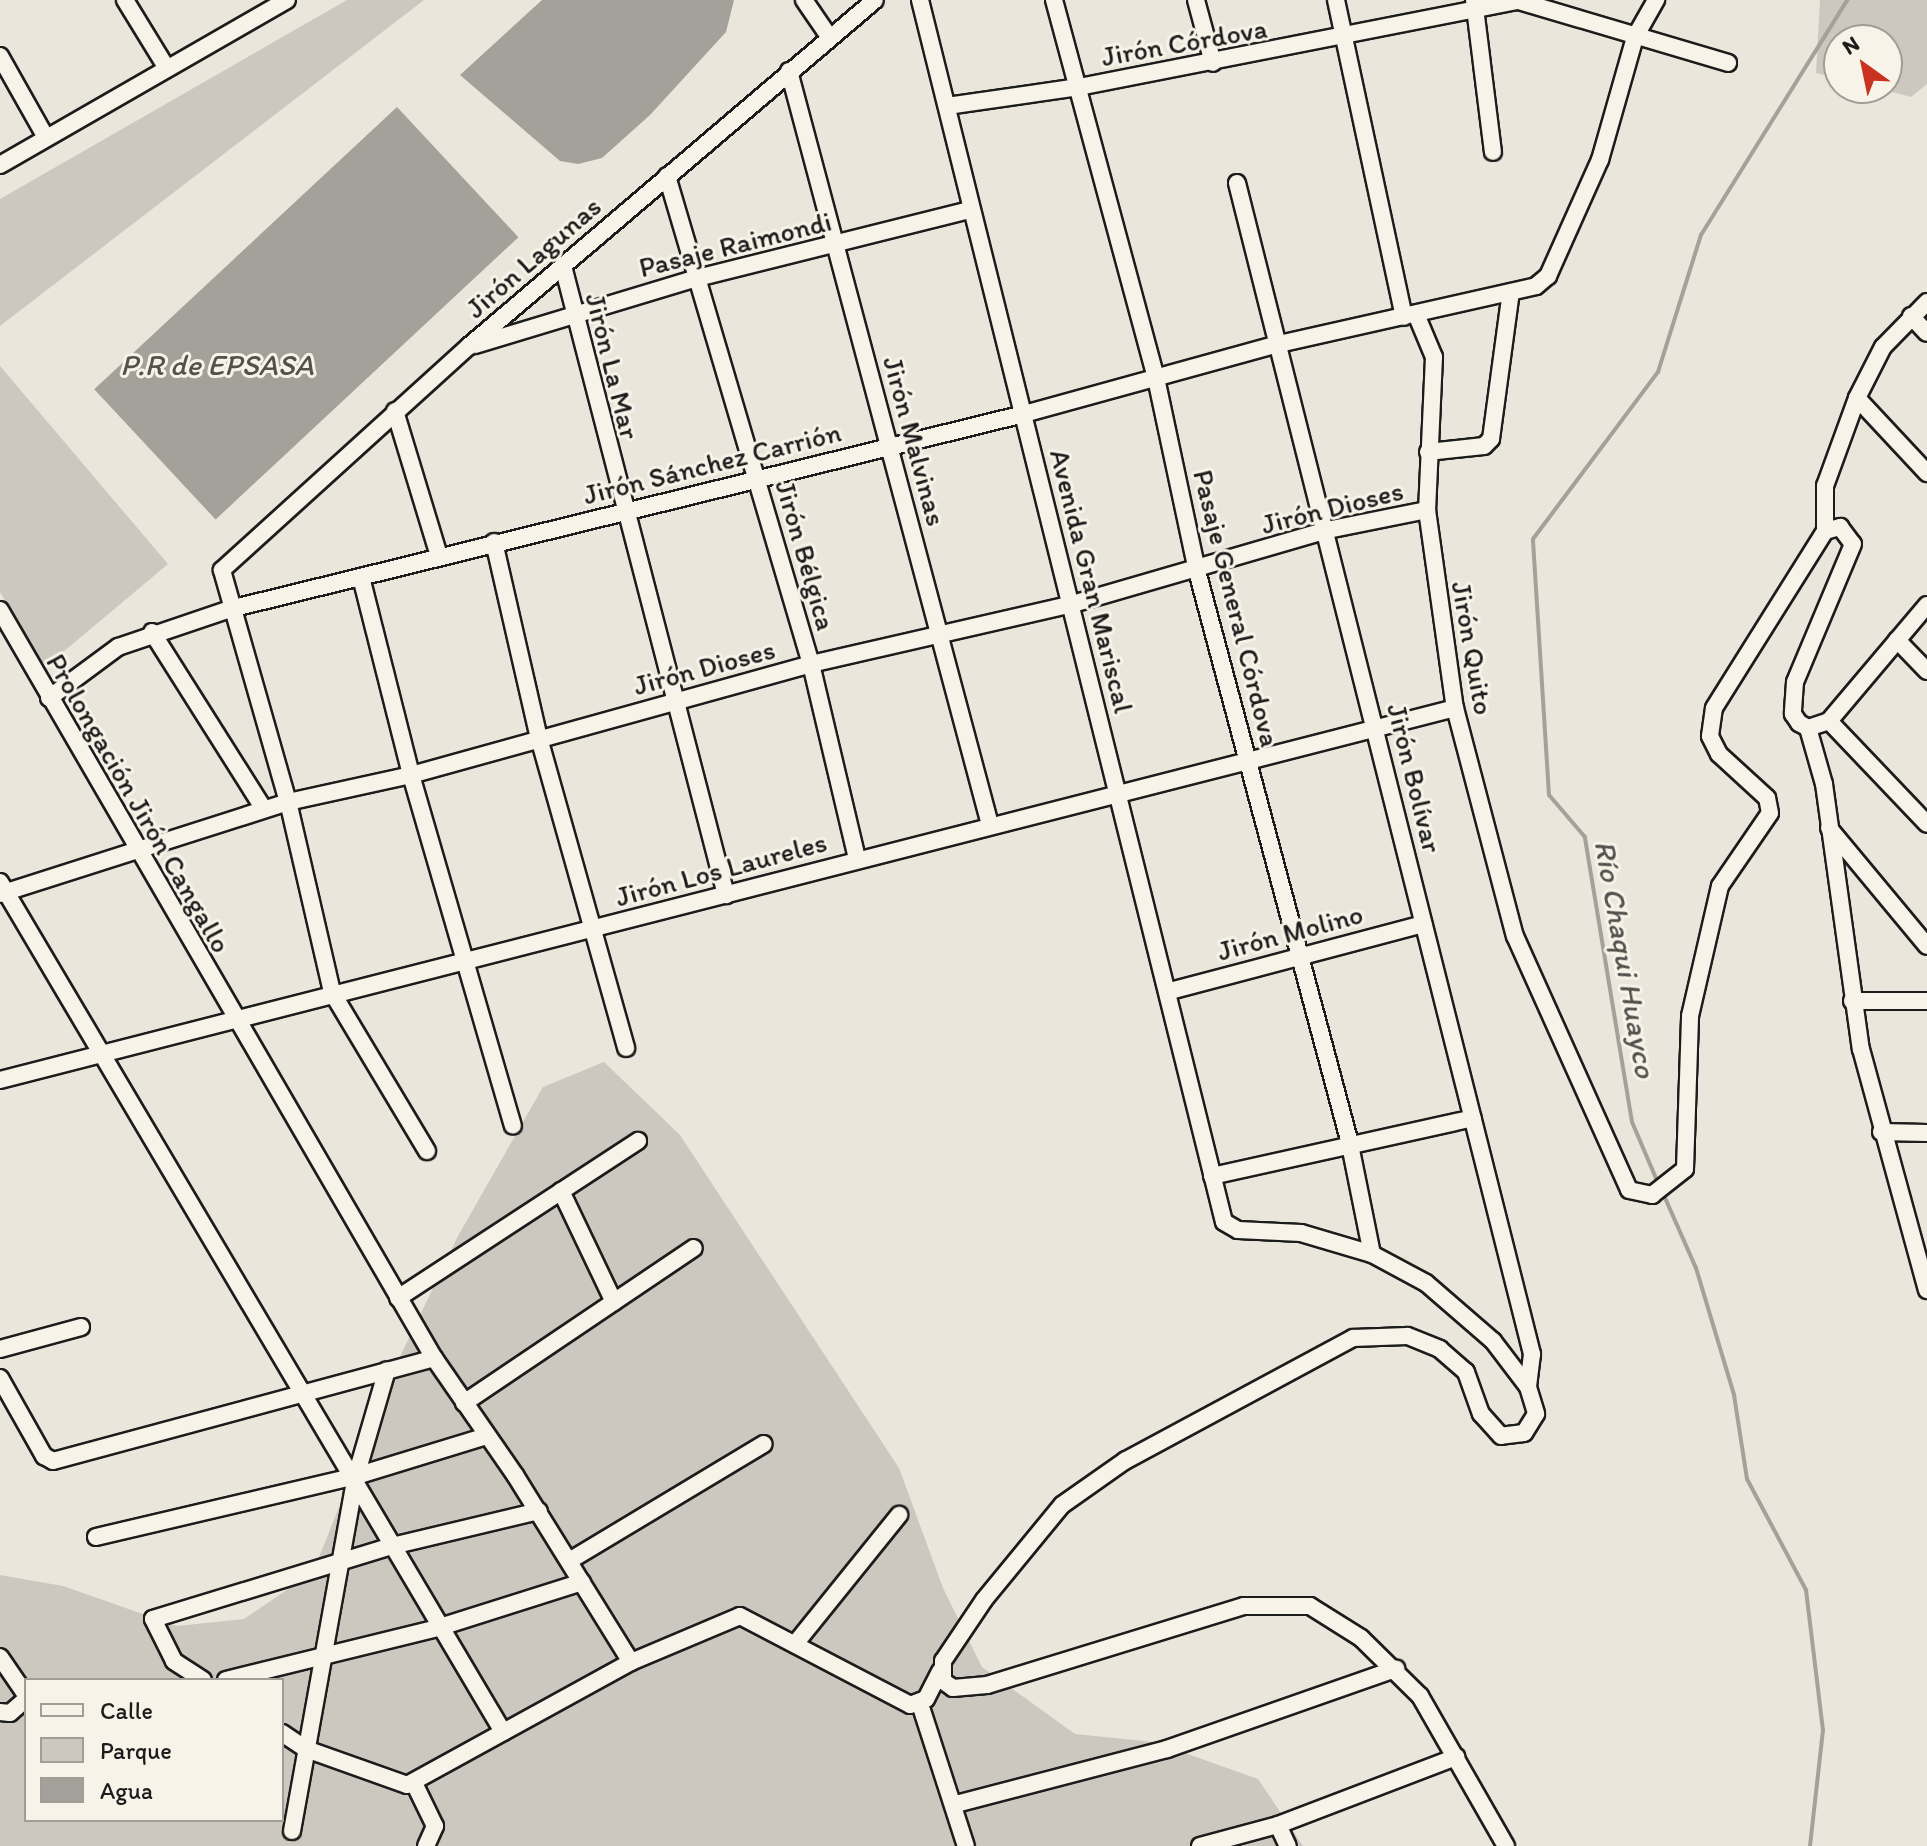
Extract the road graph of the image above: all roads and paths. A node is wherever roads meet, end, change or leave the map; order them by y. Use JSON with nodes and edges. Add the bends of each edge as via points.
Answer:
{"nodes":[{"id":1,"x":125,"y":0,"type":"edge"},
{"id":2,"x":804,"y":0,"type":"edge"},
{"id":3,"x":875,"y":0,"type":"edge"},
{"id":4,"x":920,"y":0,"type":"edge"},
{"id":5,"x":1054,"y":0,"type":"edge"},
{"id":6,"x":1196,"y":0,"type":"edge"},
{"id":7,"x":1336,"y":0,"type":"edge"},
{"id":8,"x":1656,"y":0,"type":"edge"},
{"id":9,"x":284,"y":1,"type":"edge"},
{"id":10,"x":1519,"y":1,"type":"edge"},
{"id":11,"x":1474,"y":3,"type":"edge"},
{"id":12,"x":828,"y":35,"type":"junction"},
{"id":13,"x":1635,"y":37,"type":"junction"},
{"id":14,"x":1346,"y":38,"type":"junction"},
{"id":15,"x":0,"y":56,"type":"edge"},
{"id":16,"x":1213,"y":63,"type":"junction"},
{"id":17,"x":1728,"y":63,"type":"dead end"},
{"id":18,"x":166,"y":67,"type":"junction"},
{"id":19,"x":789,"y":71,"type":"junction"},
{"id":20,"x":1079,"y":87,"type":"junction"},
{"id":21,"x":947,"y":106,"type":"junction"},
{"id":22,"x":45,"y":136,"type":"junction"},
{"id":23,"x":1493,"y":152,"type":"dead end"},
{"id":24,"x":0,"y":165,"type":"edge"},
{"id":25,"x":667,"y":176,"type":"junction"},
{"id":26,"x":1237,"y":183,"type":"dead end"},
{"id":27,"x":969,"y":210,"type":"junction"},
{"id":28,"x":833,"y":246,"type":"junction"},
{"id":29,"x":563,"y":266,"type":"junction"},
{"id":30,"x":697,"y":278,"type":"junction"},
{"id":31,"x":1511,"y":292,"type":"junction"},
{"id":32,"x":1927,"y":302,"type":"edge"},
{"id":33,"x":572,"y":315,"type":"junction"},
{"id":34,"x":1410,"y":316,"type":"junction"},
{"id":35,"x":1911,"y":316,"type":"junction"},
{"id":36,"x":1927,"y":333,"type":"edge"},
{"id":37,"x":1279,"y":344,"type":"junction"},
{"id":38,"x":469,"y":346,"type":"junction"},
{"id":39,"x":1156,"y":378,"type":"junction"},
{"id":40,"x":1857,"y":398,"type":"junction"},
{"id":41,"x":395,"y":411,"type":"junction"},
{"id":42,"x":1024,"y":414,"type":"junction"},
{"id":43,"x":890,"y":446,"type":"junction"},
{"id":44,"x":1428,"y":452,"type":"junction"},
{"id":45,"x":1927,"y":473,"type":"edge"},
{"id":46,"x":757,"y":478,"type":"junction"},
{"id":47,"x":1427,"y":510,"type":"junction"},
{"id":48,"x":623,"y":511,"type":"junction"},
{"id":49,"x":1327,"y":530,"type":"junction"},
{"id":50,"x":1825,"y":531,"type":"junction"},
{"id":51,"x":494,"y":542,"type":"junction"},
{"id":52,"x":439,"y":556,"type":"junction"},
{"id":53,"x":1197,"y":571,"type":"junction"},
{"id":54,"x":361,"y":577,"type":"junction"},
{"id":55,"x":1069,"y":605,"type":"junction"},
{"id":56,"x":1927,"y":605,"type":"edge"},
{"id":57,"x":230,"y":609,"type":"junction"},
{"id":58,"x":0,"y":610,"type":"edge"},
{"id":59,"x":152,"y":632,"type":"junction"},
{"id":60,"x":941,"y":635,"type":"junction"},
{"id":61,"x":1897,"y":640,"type":"junction"},
{"id":62,"x":811,"y":664,"type":"junction"},
{"id":63,"x":1927,"y":671,"type":"edge"},
{"id":64,"x":49,"y":698,"type":"junction"},
{"id":65,"x":675,"y":702,"type":"junction"},
{"id":66,"x":1455,"y":708,"type":"junction"},
{"id":67,"x":1829,"y":721,"type":"junction"},
{"id":68,"x":1376,"y":728,"type":"junction"},
{"id":69,"x":1808,"y":728,"type":"junction"},
{"id":70,"x":539,"y":738,"type":"junction"},
{"id":71,"x":1249,"y":764,"type":"junction"},
{"id":72,"x":411,"y":775,"type":"junction"},
{"id":73,"x":1121,"y":794,"type":"junction"},
{"id":74,"x":288,"y":802,"type":"junction"},
{"id":75,"x":264,"y":809,"type":"junction"},
{"id":76,"x":1927,"y":824,"type":"edge"},
{"id":77,"x":990,"y":825,"type":"junction"},
{"id":78,"x":1829,"y":828,"type":"junction"},
{"id":79,"x":135,"y":849,"type":"junction"},
{"id":80,"x":857,"y":859,"type":"junction"},
{"id":81,"x":2,"y":889,"type":"edge"},
{"id":82,"x":726,"y":895,"type":"junction"},
{"id":83,"x":1423,"y":924,"type":"junction"},
{"id":84,"x":593,"y":931,"type":"junction"},
{"id":85,"x":1927,"y":946,"type":"edge"},
{"id":86,"x":1299,"y":956,"type":"junction"},
{"id":87,"x":467,"y":962,"type":"junction"},
{"id":88,"x":1170,"y":991,"type":"junction"},
{"id":89,"x":332,"y":992,"type":"junction"},
{"id":90,"x":1852,"y":1001,"type":"junction"},
{"id":91,"x":1927,"y":1001,"type":"edge"},
{"id":92,"x":234,"y":1021,"type":"junction"},
{"id":93,"x":626,"y":1048,"type":"dead end"},
{"id":94,"x":101,"y":1054,"type":"junction"},
{"id":95,"x":0,"y":1080,"type":"edge"},
{"id":96,"x":1473,"y":1118,"type":"junction"},
{"id":97,"x":513,"y":1125,"type":"dead end"},
{"id":98,"x":1881,"y":1132,"type":"junction"},
{"id":99,"x":1927,"y":1133,"type":"edge"},
{"id":100,"x":1349,"y":1140,"type":"junction"},
{"id":101,"x":638,"y":1141,"type":"dead end"},
{"id":102,"x":427,"y":1151,"type":"dead end"},
{"id":103,"x":1212,"y":1176,"type":"junction"},
{"id":104,"x":561,"y":1191,"type":"junction"},
{"id":105,"x":694,"y":1248,"type":"dead end"},
{"id":106,"x":1372,"y":1254,"type":"junction"},
{"id":107,"x":1922,"y":1256,"type":"edge"},
{"id":108,"x":1927,"y":1290,"type":"edge"},
{"id":109,"x":398,"y":1298,"type":"junction"},
{"id":110,"x":614,"y":1302,"type":"junction"},
{"id":111,"x":81,"y":1327,"type":"dead end"},
{"id":112,"x":0,"y":1349,"type":"edge"},
{"id":113,"x":434,"y":1358,"type":"junction"},
{"id":114,"x":387,"y":1370,"type":"junction"},
{"id":115,"x":0,"y":1378,"type":"edge"},
{"id":116,"x":1528,"y":1387,"type":"junction"},
{"id":117,"x":299,"y":1394,"type":"junction"},
{"id":118,"x":464,"y":1403,"type":"junction"},
{"id":119,"x":487,"y":1436,"type":"junction"},
{"id":120,"x":764,"y":1444,"type":"dead end"},
{"id":121,"x":356,"y":1476,"type":"junction"},
{"id":122,"x":539,"y":1511,"type":"junction"},
{"id":123,"x":899,"y":1515,"type":"dead end"},
{"id":124,"x":96,"y":1537,"type":"dead end"},
{"id":125,"x":392,"y":1546,"type":"junction"},
{"id":126,"x":342,"y":1560,"type":"junction"},
{"id":127,"x":569,"y":1561,"type":"junction"},
{"id":128,"x":582,"y":1582,"type":"junction"},
{"id":129,"x":437,"y":1628,"type":"junction"},
{"id":130,"x":795,"y":1644,"type":"junction"},
{"id":131,"x":0,"y":1657,"type":"edge"},
{"id":132,"x":323,"y":1657,"type":"junction"},
{"id":133,"x":631,"y":1662,"type":"junction"},
{"id":134,"x":1396,"y":1669,"type":"junction"},
{"id":135,"x":940,"y":1671,"type":"junction"},
{"id":136,"x":200,"y":1678,"type":"edge"},
{"id":137,"x":234,"y":1678,"type":"edge"},
{"id":138,"x":24,"y":1694,"type":"edge"},
{"id":139,"x":24,"y":1699,"type":"edge"},
{"id":140,"x":920,"y":1704,"type":"junction"},
{"id":141,"x":0,"y":1712,"type":"edge"},
{"id":142,"x":503,"y":1732,"type":"junction"},
{"id":143,"x":284,"y":1734,"type":"edge"},
{"id":144,"x":306,"y":1749,"type":"junction"},
{"id":145,"x":1456,"y":1757,"type":"junction"},
{"id":146,"x":414,"y":1783,"type":"junction"},
{"id":147,"x":956,"y":1804,"type":"junction"},
{"id":148,"x":1278,"y":1825,"type":"junction"},
{"id":149,"x":292,"y":1831,"type":"dead end"},
{"id":150,"x":426,"y":1846,"type":"edge"},
{"id":151,"x":966,"y":1846,"type":"edge"},
{"id":152,"x":1200,"y":1846,"type":"edge"},
{"id":153,"x":1288,"y":1846,"type":"edge"},
{"id":154,"x":1506,"y":1846,"type":"edge"}],
"edges":[{"from":1,"to":18,"type":"street"},
{"from":2,"to":12,"type":"street"},
{"from":3,"to":12,"type":"street","name":"Jirón Lagunas"},
{"from":4,"to":21,"type":"street","name":"Avenida Gran Mariscal"},
{"from":5,"to":20,"type":"street","name":"Pasaje General Córdova"},
{"from":6,"to":16,"type":"street"},
{"from":7,"to":14,"type":"street","name":"Jirón Quito"},
{"from":8,"to":13,"type":"street","name":"Jirón Sánchez Carrión"},
{"from":9,"to":18,"type":"street"},
{"from":10,"to":11,"type":"street","name":"Jirón Córdova"},
{"from":10,"to":13,"type":"street"},
{"from":11,"to":14,"type":"street","name":"Jirón Córdova"},
{"from":11,"to":23,"type":"street"},
{"from":12,"to":19,"type":"street","name":"Jirón Lagunas"},
{"from":13,"to":17,"type":"street"},
{"from":13,"to":31,"type":"street","name":"Jirón Sánchez Carrión","via":[[1600,160],[1548,276]]},
{"from":14,"to":16,"type":"street","name":"Jirón Córdova"},
{"from":14,"to":34,"type":"street","name":"Jirón Quito"},
{"from":15,"to":22,"type":"street"},
{"from":16,"to":20,"type":"street","name":"Jirón Córdova"},
{"from":18,"to":22,"type":"street"},
{"from":19,"to":25,"type":"street","name":"Jirón Lagunas"},
{"from":19,"to":28,"type":"street","name":"Jirón Malvinas"},
{"from":20,"to":21,"type":"street","name":"Jirón Córdova"},
{"from":20,"to":39,"type":"street","name":"Pasaje General Córdova"},
{"from":21,"to":27,"type":"street","name":"Avenida Gran Mariscal"},
{"from":22,"to":24,"type":"street"},
{"from":25,"to":29,"type":"street","name":"Jirón Lagunas"},
{"from":25,"to":30,"type":"street","name":"Jirón Bélgica"},
{"from":26,"to":37,"type":"street","name":"Jirón Bolívar"},
{"from":27,"to":28,"type":"street","name":"Pasaje Raimondi"},
{"from":27,"to":42,"type":"street","name":"Avenida Gran Mariscal"},
{"from":28,"to":30,"type":"street","name":"Pasaje Raimondi"},
{"from":28,"to":43,"type":"street","name":"Jirón Malvinas"},
{"from":29,"to":33,"type":"street","name":"Jirón La Mar"},
{"from":29,"to":38,"type":"street","name":"Jirón Lagunas"},
{"from":30,"to":33,"type":"street","name":"Pasaje Raimondi"},
{"from":30,"to":46,"type":"street","name":"Jirón Bélgica"},
{"from":31,"to":34,"type":"street","name":"Jirón Sánchez Carrión"},
{"from":31,"to":44,"type":"street","via":[[1491,439],[1484,446]]},
{"from":32,"to":35,"type":"street"},
{"from":33,"to":38,"type":"street","name":"Pasaje Raimondi"},
{"from":33,"to":48,"type":"street","name":"Jirón La Mar"},
{"from":34,"to":37,"type":"street","name":"Jirón Sánchez Carrión"},
{"from":34,"to":44,"type":"street","name":"Jirón Quito","via":[[1434,357]]},
{"from":35,"to":36,"type":"street"},
{"from":35,"to":40,"type":"street","via":[[1883,347]]},
{"from":37,"to":39,"type":"street","name":"Jirón Sánchez Carrión"},
{"from":37,"to":49,"type":"street","name":"Jirón Bolívar"},
{"from":38,"to":41,"type":"street","name":"Jirón Lagunas"},
{"from":39,"to":42,"type":"street","name":"Jirón Sánchez Carrión"},
{"from":39,"to":53,"type":"street","name":"Pasaje General Córdova"},
{"from":40,"to":45,"type":"street"},
{"from":40,"to":50,"type":"street","via":[[1825,486]]},
{"from":41,"to":52,"type":"street"},
{"from":41,"to":57,"type":"street","name":"Jirón Lagunas","via":[[228,559],[222,581]]},
{"from":42,"to":43,"type":"street","name":"Jirón Sánchez Carrión"},
{"from":42,"to":55,"type":"street","name":"Avenida Gran Mariscal"},
{"from":43,"to":46,"type":"street","name":"Jirón Sánchez Carrión"},
{"from":43,"to":60,"type":"street","name":"Jirón Malvinas"},
{"from":44,"to":47,"type":"street","name":"Jirón Quito"},
{"from":46,"to":48,"type":"street","name":"Jirón Sánchez Carrión"},
{"from":46,"to":62,"type":"street","name":"Jirón Bélgica"},
{"from":47,"to":49,"type":"street","name":"Jirón Dioses"},
{"from":47,"to":66,"type":"street","name":"Jirón Quito"},
{"from":48,"to":51,"type":"street","name":"Jirón Sánchez Carrión"},
{"from":48,"to":65,"type":"street","name":"Jirón La Mar"},
{"from":49,"to":53,"type":"street","name":"Jirón Dioses"},
{"from":49,"to":68,"type":"street","name":"Jirón Bolívar"},
{"from":50,"to":66,"type":"street","name":"Jirón Quito","via":[[1768,614],[1709,723],[1719,754],[1767,798],[1770,813],[1720,886],[1690,1016],[1685,1169],[1652,1195],[1623,1184],[1533,986]]},
{"from":50,"to":69,"type":"street","via":[[1840,527],[1853,544],[1795,682],[1793,714]]},
{"from":51,"to":52,"type":"street","name":"Jirón Sánchez Carrión"},
{"from":51,"to":70,"type":"street"},
{"from":52,"to":54,"type":"street","name":"Jirón Sánchez Carrión"},
{"from":53,"to":55,"type":"street","name":"Jirón Dioses"},
{"from":53,"to":71,"type":"street","name":"Pasaje General Córdova"},
{"from":54,"to":57,"type":"street","name":"Jirón Sánchez Carrión"},
{"from":54,"to":72,"type":"street"},
{"from":55,"to":60,"type":"street","name":"Jirón Dioses"},
{"from":55,"to":73,"type":"street","name":"Avenida Gran Mariscal"},
{"from":56,"to":61,"type":"street"},
{"from":57,"to":59,"type":"street","name":"Jirón Sánchez Carrión"},
{"from":57,"to":74,"type":"street"},
{"from":58,"to":64,"type":"street","name":"Prolongación Jirón Cangallo"},
{"from":59,"to":64,"type":"street","name":"Jirón Sánchez Carrión","via":[[118,647]]},
{"from":59,"to":75,"type":"street"},
{"from":60,"to":62,"type":"street","name":"Jirón Dioses"},
{"from":60,"to":77,"type":"street","name":"Jirón Malvinas"},
{"from":61,"to":63,"type":"street"},
{"from":61,"to":67,"type":"street"},
{"from":62,"to":65,"type":"street","name":"Jirón Dioses"},
{"from":62,"to":80,"type":"street","name":"Jirón Bélgica"},
{"from":64,"to":79,"type":"street","name":"Prolongación Jirón Cangallo"},
{"from":65,"to":70,"type":"street","name":"Jirón Dioses"},
{"from":65,"to":82,"type":"street","name":"Jirón La Mar"},
{"from":66,"to":68,"type":"street","name":"Jirón Los Laureles"},
{"from":67,"to":69,"type":"street"},
{"from":67,"to":76,"type":"street"},
{"from":68,"to":71,"type":"street","name":"Jirón Los Laureles"},
{"from":68,"to":83,"type":"street","name":"Jirón Bolívar"},
{"from":69,"to":78,"type":"street"},
{"from":70,"to":72,"type":"street","name":"Jirón Dioses"},
{"from":70,"to":84,"type":"street"},
{"from":71,"to":73,"type":"street","name":"Jirón Los Laureles"},
{"from":71,"to":86,"type":"street","name":"Pasaje General Córdova"},
{"from":72,"to":74,"type":"street","name":"Jirón Dioses"},
{"from":72,"to":87,"type":"street"},
{"from":73,"to":77,"type":"street","name":"Jirón Los Laureles"},
{"from":73,"to":88,"type":"street","name":"Avenida Gran Mariscal"},
{"from":74,"to":75,"type":"street","name":"Jirón Dioses"},
{"from":74,"to":89,"type":"street"},
{"from":75,"to":79,"type":"street","name":"Jirón Dioses"},
{"from":77,"to":80,"type":"street","name":"Jirón Los Laureles"},
{"from":78,"to":85,"type":"street"},
{"from":78,"to":90,"type":"street"},
{"from":79,"to":81,"type":"street","name":"Jirón Dioses"},
{"from":79,"to":92,"type":"street","name":"Prolongación Jirón Cangallo"},
{"from":80,"to":82,"type":"street","name":"Jirón Los Laureles"},
{"from":81,"to":94,"type":"street"},
{"from":82,"to":84,"type":"street","name":"Jirón Los Laureles"},
{"from":83,"to":86,"type":"street","name":"Jirón Molino"},
{"from":83,"to":96,"type":"street","name":"Jirón Bolívar"},
{"from":84,"to":87,"type":"street","name":"Jirón Los Laureles"},
{"from":84,"to":93,"type":"street"},
{"from":86,"to":88,"type":"street","name":"Jirón Molino"},
{"from":86,"to":100,"type":"street","name":"Pasaje General Córdova"},
{"from":87,"to":89,"type":"street","name":"Jirón Los Laureles"},
{"from":87,"to":97,"type":"street"},
{"from":88,"to":103,"type":"street","name":"Avenida Gran Mariscal"},
{"from":89,"to":92,"type":"street","name":"Jirón Los Laureles"},
{"from":89,"to":102,"type":"street"},
{"from":90,"to":91,"type":"street"},
{"from":90,"to":98,"type":"street"},
{"from":92,"to":94,"type":"street","name":"Jirón Los Laureles"},
{"from":92,"to":109,"type":"street","name":"Prolongación Jirón Cangallo"},
{"from":94,"to":95,"type":"street","name":"Jirón Los Laureles"},
{"from":94,"to":117,"type":"street"},
{"from":96,"to":100,"type":"street"},
{"from":96,"to":116,"type":"street","name":"Jirón Bolívar","via":[[1532,1354]]},
{"from":98,"to":99,"type":"street"},
{"from":98,"to":107,"type":"street"},
{"from":100,"to":103,"type":"street"},
{"from":100,"to":106,"type":"street","name":"Pasaje General Córdova"},
{"from":101,"to":104,"type":"street"},
{"from":103,"to":106,"type":"street","name":"Avenida Gran Mariscal","via":[[1230,1228],[1301,1233]]},
{"from":104,"to":109,"type":"street"},
{"from":104,"to":110,"type":"street"},
{"from":105,"to":110,"type":"street"},
{"from":106,"to":116,"type":"street","via":[[1461,1311]]},
{"from":107,"to":108,"type":"street"},
{"from":109,"to":113,"type":"street","name":"Prolongación Jirón Cangallo"},
{"from":110,"to":118,"type":"street"},
{"from":111,"to":112,"type":"street"},
{"from":113,"to":114,"type":"street"},
{"from":113,"to":118,"type":"street","name":"Prolongación Jirón Cangallo"},
{"from":114,"to":117,"type":"street"},
{"from":114,"to":121,"type":"street"},
{"from":115,"to":117,"type":"street","via":[[44,1456],[53,1461]]},
{"from":116,"to":135,"type":"street","name":"Jirón Bolívar","via":[[1533,1423],[1513,1437],[1501,1436],[1481,1414],[1466,1372],[1440,1349],[1407,1336],[1353,1338],[1126,1460],[1062,1505],[984,1600]]},
{"from":117,"to":121,"type":"street"},
{"from":118,"to":119,"type":"street","name":"Prolongación Jirón Cangallo"},
{"from":119,"to":121,"type":"street"},
{"from":119,"to":122,"type":"street","name":"Prolongación Jirón Cangallo"},
{"from":120,"to":127,"type":"street"},
{"from":121,"to":124,"type":"street"},
{"from":121,"to":125,"type":"street"},
{"from":121,"to":126,"type":"street"},
{"from":122,"to":125,"type":"street"},
{"from":122,"to":127,"type":"street","name":"Prolongación Jirón Cangallo"},
{"from":123,"to":130,"type":"street"},
{"from":125,"to":126,"type":"street"},
{"from":125,"to":129,"type":"street"},
{"from":126,"to":132,"type":"street"},
{"from":126,"to":136,"type":"street","via":[[153,1619],[174,1661]]},
{"from":127,"to":128,"type":"street","name":"Prolongación Jirón Cangallo"},
{"from":128,"to":129,"type":"street"},
{"from":128,"to":133,"type":"street","name":"Prolongación Jirón Cangallo"},
{"from":129,"to":132,"type":"street"},
{"from":129,"to":142,"type":"street"},
{"from":130,"to":133,"type":"street","via":[[740,1616]]},
{"from":130,"to":140,"type":"street","via":[[901,1701]]},
{"from":131,"to":138,"type":"street"},
{"from":132,"to":137,"type":"street"},
{"from":132,"to":144,"type":"street"},
{"from":133,"to":142,"type":"street"},
{"from":134,"to":135,"type":"street","via":[[1361,1638],[1310,1606],[1281,1603],[1229,1610],[987,1685],[953,1688]]},
{"from":134,"to":145,"type":"street"},
{"from":134,"to":147,"type":"street","via":[[1167,1749]]},
{"from":135,"to":140,"type":"street"},
{"from":139,"to":141,"type":"street","via":[[10,1713]]},
{"from":140,"to":147,"type":"street"},
{"from":142,"to":146,"type":"street"},
{"from":143,"to":144,"type":"street"},
{"from":144,"to":146,"type":"street","via":[[399,1786]]},
{"from":144,"to":149,"type":"street"},
{"from":145,"to":148,"type":"street"},
{"from":145,"to":154,"type":"street"},
{"from":146,"to":150,"type":"street","via":[[435,1826]]},
{"from":147,"to":151,"type":"street"},
{"from":148,"to":152,"type":"street"},
{"from":148,"to":153,"type":"street"}]}
